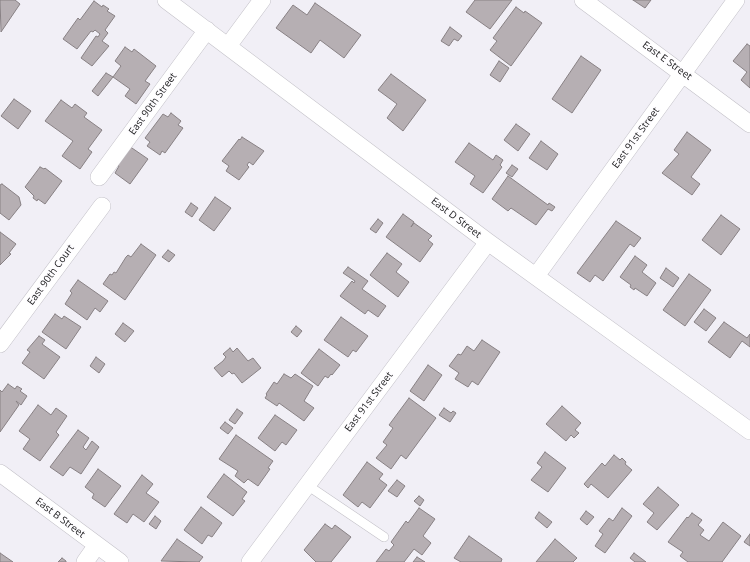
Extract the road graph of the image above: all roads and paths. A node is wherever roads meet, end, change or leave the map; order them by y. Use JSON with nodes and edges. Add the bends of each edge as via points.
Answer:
{"nodes":[{"id":1,"x":166,"y":0,"type":"edge"},
{"id":2,"x":262,"y":0,"type":"edge"},
{"id":3,"x":583,"y":0,"type":"edge"},
{"id":4,"x":736,"y":0,"type":"edge"},
{"id":5,"x":207,"y":30,"type":"junction"},
{"id":6,"x":228,"y":46,"type":"junction"},
{"id":7,"x":683,"y":73,"type":"junction"},
{"id":8,"x":750,"y":124,"type":"edge"},
{"id":9,"x":99,"y":177,"type":"dead end"},
{"id":10,"x":102,"y":206,"type":"dead end"},
{"id":11,"x":488,"y":242,"type":"junction"},
{"id":12,"x":536,"y":276,"type":"junction"},
{"id":13,"x":0,"y":344,"type":"edge"},
{"id":14,"x":750,"y":431,"type":"edge"},
{"id":15,"x":0,"y":473,"type":"edge"},
{"id":16,"x":307,"y":485,"type":"junction"},
{"id":17,"x":384,"y":537,"type":"dead end"},
{"id":18,"x":97,"y":545,"type":"junction"},
{"id":19,"x":85,"y":562,"type":"edge"},
{"id":20,"x":120,"y":562,"type":"edge"},
{"id":21,"x":250,"y":562,"type":"edge"}],
"edges":[{"from":1,"to":5,"type":"street","name":"East D Street"},
{"from":2,"to":6,"type":"street"},
{"from":3,"to":7,"type":"street","name":"East E Street"},
{"from":4,"to":7,"type":"street","name":"East 91st Street"},
{"from":5,"to":6,"type":"street","name":"East D Street"},
{"from":5,"to":9,"type":"street","name":"East 90th Street"},
{"from":6,"to":11,"type":"street","name":"East D Street"},
{"from":7,"to":8,"type":"street","name":"East E Street"},
{"from":7,"to":12,"type":"street","name":"East 91st Street"},
{"from":10,"to":13,"type":"street","name":"East 90th Court"},
{"from":11,"to":12,"type":"street","name":"East D Street"},
{"from":11,"to":16,"type":"street","name":"East 91st Street"},
{"from":12,"to":14,"type":"street","name":"East D Street"},
{"from":15,"to":18,"type":"street","name":"East B Street"},
{"from":16,"to":17,"type":"lane"},
{"from":16,"to":21,"type":"street","name":"East 91st Street"},
{"from":18,"to":19,"type":"street"},
{"from":18,"to":20,"type":"street","name":"East B Street"}]}
